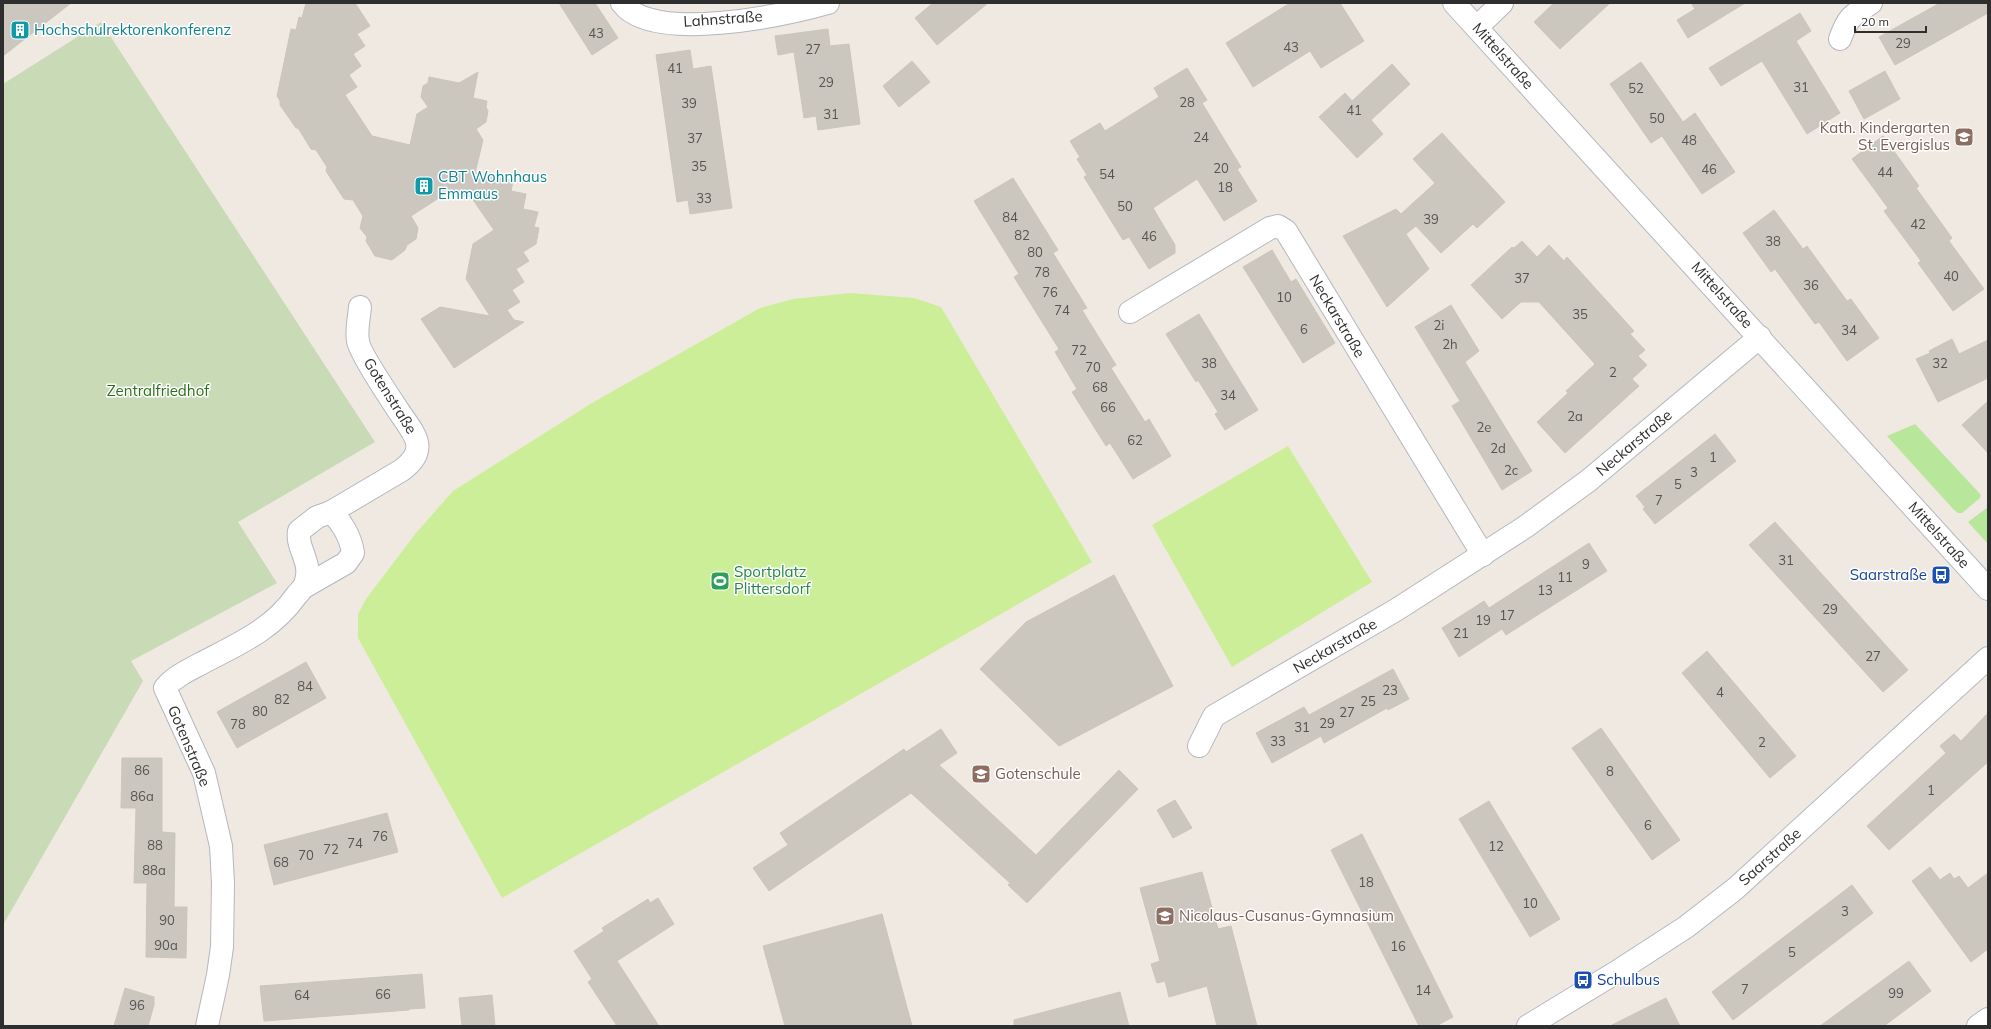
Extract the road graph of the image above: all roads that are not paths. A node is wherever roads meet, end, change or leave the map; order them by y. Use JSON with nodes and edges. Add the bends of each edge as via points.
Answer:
{"nodes":[{"id":1,"x":622,"y":3,"type":"edge"},
{"id":2,"x":828,"y":3,"type":"edge"},
{"id":3,"x":1454,"y":3,"type":"edge"},
{"id":4,"x":1502,"y":3,"type":"edge"},
{"id":5,"x":1871,"y":3,"type":"edge"},
{"id":6,"x":1476,"y":27,"type":"junction"},
{"id":7,"x":1840,"y":39,"type":"dead end"},
{"id":8,"x":360,"y":307,"type":"dead end"},
{"id":9,"x":1130,"y":312,"type":"dead end"},
{"id":10,"x":1760,"y":337,"type":"junction"},
{"id":11,"x":331,"y":512,"type":"junction"},
{"id":12,"x":1482,"y":555,"type":"junction"},
{"id":13,"x":304,"y":587,"type":"junction"},
{"id":14,"x":1988,"y":589,"type":"edge"},
{"id":15,"x":1988,"y":658,"type":"edge"},
{"id":16,"x":1199,"y":746,"type":"dead end"},
{"id":17,"x":1988,"y":1019,"type":"edge"},
{"id":18,"x":207,"y":1026,"type":"edge"},
{"id":19,"x":1528,"y":1026,"type":"edge"},
{"id":20,"x":1978,"y":1026,"type":"edge"}],
"edges":[{"from":1,"to":2,"type":"street","name":"Lahnstraße","via":[[634,15],[647,20],[702,24],[759,18]]},
{"from":3,"to":6,"type":"street","name":"Mittelstraße"},
{"from":4,"to":6,"type":"street"},
{"from":5,"to":7,"type":"street","via":[[1846,21]]},
{"from":6,"to":10,"type":"street","name":"Mittelstraße"},
{"from":8,"to":11,"type":"street","name":"Gotenstraße","via":[[358,342],[400,414],[414,431],[417,448],[410,464]]},
{"from":9,"to":12,"type":"street","name":"Neckarstraße","via":[[1270,228],[1278,226],[1286,231]]},
{"from":10,"to":12,"type":"street","name":"Neckarstraße","via":[[1588,481]]},
{"from":10,"to":14,"type":"street","name":"Mittelstraße"},
{"from":11,"to":13,"type":"street","name":"Gotenstraße","via":[[317,517],[299,531],[299,543],[308,568]]},
{"from":11,"to":13,"type":"street","name":"Gotenstraße","via":[[352,545],[353,553],[346,563]]},
{"from":12,"to":16,"type":"street","name":"Neckarstraße","via":[[1396,610],[1214,716]]},
{"from":13,"to":18,"type":"street","name":"Gotenstraße","via":[[282,614],[270,624],[178,676],[164,688],[204,773],[221,846],[224,883],[222,947]]},
{"from":15,"to":19,"type":"street","name":"Saarstraße","via":[[1735,888],[1686,927]]},
{"from":17,"to":20,"type":"street"}]}
